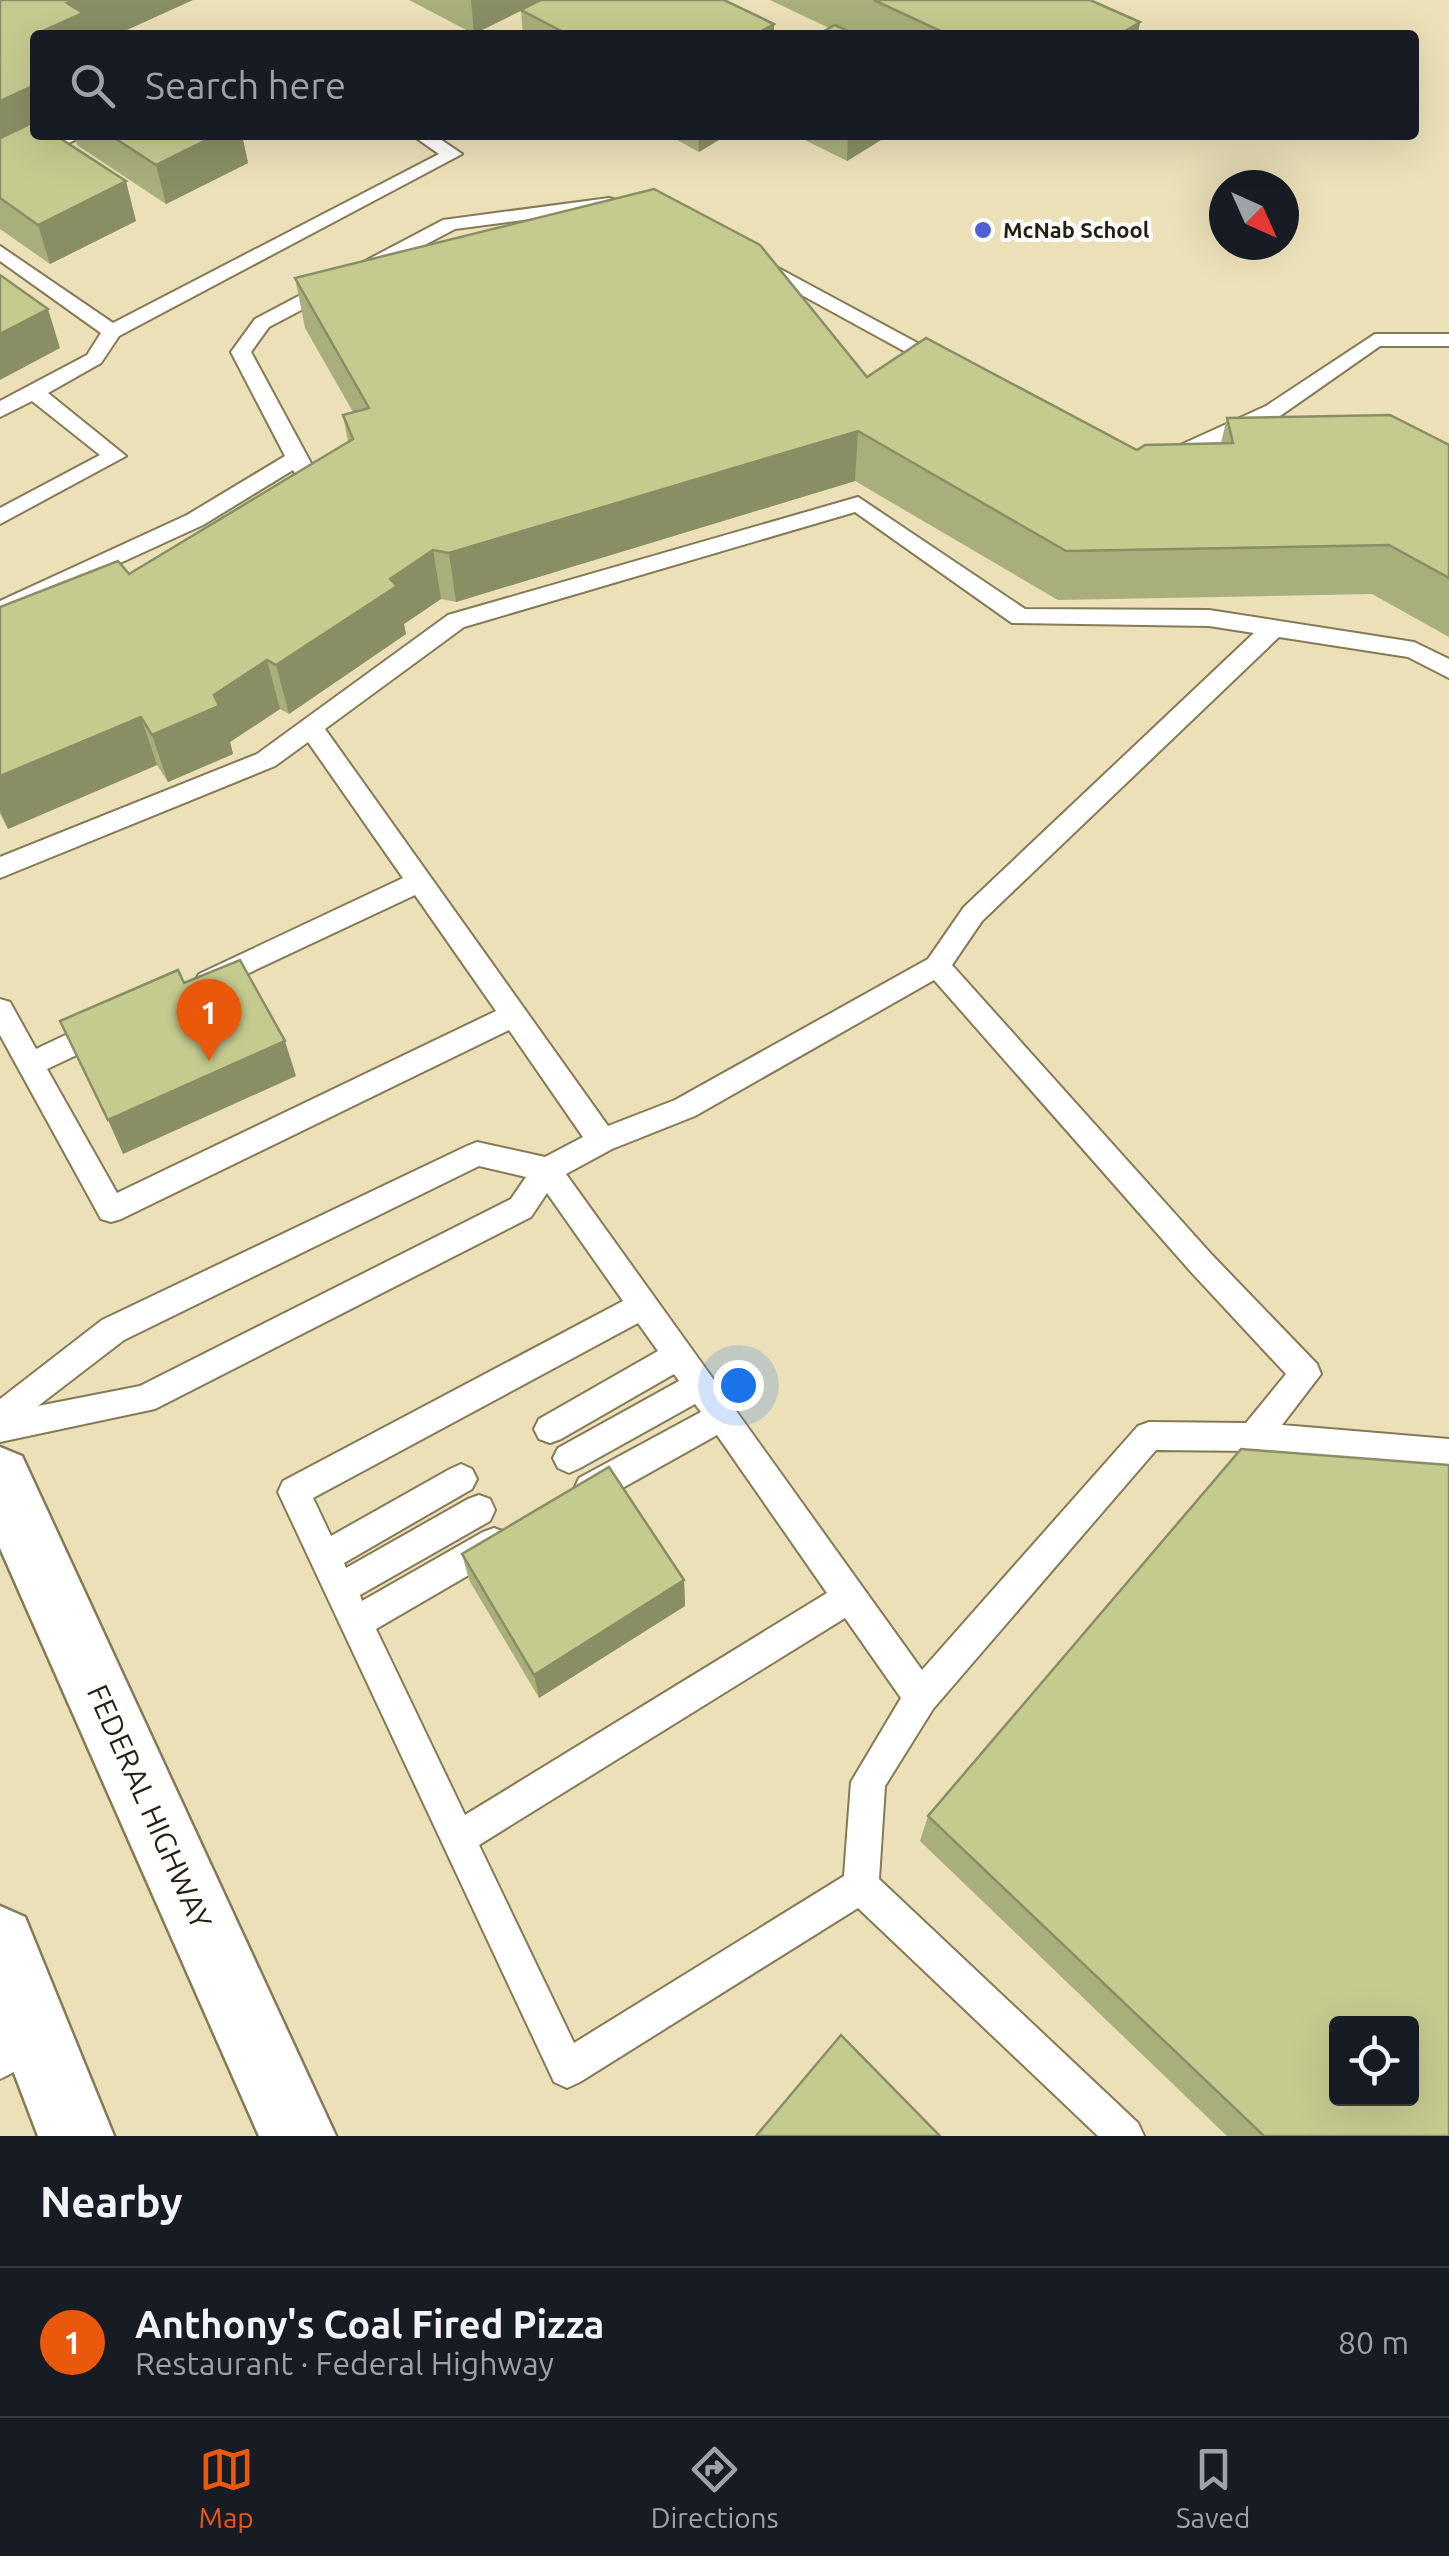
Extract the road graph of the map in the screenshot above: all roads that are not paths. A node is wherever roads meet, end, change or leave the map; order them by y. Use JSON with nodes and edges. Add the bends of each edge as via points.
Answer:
{"nodes":[{"id":1,"x":65,"y":140,"type":"edge"},
{"id":2,"x":429,"y":140,"type":"edge"},
{"id":3,"x":0,"y":171,"type":"edge"},
{"id":4,"x":624,"y":202,"type":"edge"},
{"id":5,"x":728,"y":247,"type":"edge"},
{"id":6,"x":0,"y":252,"type":"edge"},
{"id":7,"x":112,"y":332,"type":"junction"},
{"id":8,"x":1449,"y":340,"type":"edge"},
{"id":9,"x":968,"y":378,"type":"edge"},
{"id":10,"x":34,"y":392,"type":"junction"},
{"id":11,"x":0,"y":410,"type":"edge"},
{"id":12,"x":1139,"y":458,"type":"edge"},
{"id":13,"x":0,"y":517,"type":"edge"},
{"id":14,"x":0,"y":610,"type":"edge"},
{"id":15,"x":1274,"y":628,"type":"junction"},
{"id":16,"x":1449,"y":670,"type":"edge"},
{"id":17,"x":312,"y":729,"type":"junction"},
{"id":18,"x":0,"y":868,"type":"edge"},
{"id":19,"x":420,"y":882,"type":"junction"},
{"id":20,"x":936,"y":966,"type":"junction"},
{"id":21,"x":183,"y":992,"type":"edge"},
{"id":22,"x":0,"y":1010,"type":"edge"},
{"id":23,"x":514,"y":1015,"type":"junction"},
{"id":24,"x":132,"y":1016,"type":"edge"},
{"id":25,"x":30,"y":1064,"type":"junction"},
{"id":26,"x":602,"y":1141,"type":"junction"},
{"id":27,"x":547,"y":1170,"type":"junction"},
{"id":28,"x":643,"y":1305,"type":"junction"},
{"id":29,"x":679,"y":1355,"type":"junction"},
{"id":30,"x":700,"y":1385,"type":"junction"},
{"id":31,"x":722,"y":1416,"type":"junction"},
{"id":32,"x":0,"y":1417,"type":"edge"},
{"id":33,"x":0,"y":1428,"type":"edge"},
{"id":34,"x":550,"y":1429,"type":"dead end"},
{"id":35,"x":1252,"y":1437,"type":"junction"},
{"id":36,"x":1449,"y":1454,"type":"edge"},
{"id":37,"x":569,"y":1458,"type":"dead end"},
{"id":38,"x":0,"y":1477,"type":"edge"},
{"id":39,"x":461,"y":1479,"type":"dead end"},
{"id":40,"x":590,"y":1489,"type":"edge"},
{"id":41,"x":480,"y":1510,"type":"dead end"},
{"id":42,"x":496,"y":1542,"type":"edge"},
{"id":43,"x":325,"y":1557,"type":"junction"},
{"id":44,"x":340,"y":1589,"type":"junction"},
{"id":45,"x":850,"y":1597,"type":"junction"},
{"id":46,"x":356,"y":1623,"type":"junction"},
{"id":47,"x":921,"y":1697,"type":"junction"},
{"id":48,"x":459,"y":1838,"type":"junction"},
{"id":49,"x":861,"y":1886,"type":"junction"},
{"id":50,"x":0,"y":1942,"type":"edge"},
{"id":51,"x":17,"y":2044,"type":"edge"},
{"id":52,"x":76,"y":2136,"type":"edge"},
{"id":53,"x":298,"y":2136,"type":"edge"},
{"id":54,"x":1125,"y":2136,"type":"edge"}],
"edges":[{"from":1,"to":3,"type":"lane"},
{"from":2,"to":7,"type":"lane","via":[[453,154]]},
{"from":4,"to":14,"type":"lane","via":[[450,224],[262,323],[241,352],[302,468]]},
{"from":5,"to":9,"type":"lane"},
{"from":6,"to":7,"type":"lane"},
{"from":7,"to":10,"type":"lane","via":[[94,359]]},
{"from":8,"to":12,"type":"lane","via":[[1375,340],[1273,411],[1182,454]]},
{"from":10,"to":11,"type":"lane"},
{"from":10,"to":13,"type":"lane","via":[[115,456]]},
{"from":15,"to":16,"type":"lane","via":[[1414,650]]},
{"from":15,"to":17,"type":"lane","via":[[1208,618],[1020,617],[858,504],[456,621]]},
{"from":15,"to":20,"type":"lane","via":[[973,914]]},
{"from":17,"to":18,"type":"lane","via":[[266,760]]},
{"from":17,"to":19,"type":"lane"},
{"from":19,"to":21,"type":"lane"},
{"from":19,"to":23,"type":"lane"},
{"from":20,"to":26,"type":"lane","via":[[686,1108]]},
{"from":20,"to":35,"type":"lane","via":[[1306,1374]]},
{"from":22,"to":25,"type":"lane"},
{"from":23,"to":25,"type":"lane","via":[[111,1210]]},
{"from":23,"to":26,"type":"lane"},
{"from":24,"to":25,"type":"lane"},
{"from":26,"to":27,"type":"lane"},
{"from":27,"to":28,"type":"lane"},
{"from":27,"to":32,"type":"lane","via":[[477,1154],[113,1330]]},
{"from":27,"to":33,"type":"lane","via":[[521,1208],[144,1399]]},
{"from":28,"to":29,"type":"lane"},
{"from":28,"to":43,"type":"lane","via":[[294,1492]]},
{"from":29,"to":30,"type":"lane"},
{"from":29,"to":34,"type":"lane"},
{"from":30,"to":31,"type":"lane"},
{"from":30,"to":37,"type":"lane"},
{"from":31,"to":40,"type":"lane"},
{"from":31,"to":45,"type":"lane"},
{"from":35,"to":36,"type":"lane"},
{"from":35,"to":47,"type":"lane","via":[[1150,1436]]},
{"from":38,"to":53,"type":"main road","name":"FEDERAL HIGHWAY"},
{"from":39,"to":43,"type":"lane"},
{"from":41,"to":44,"type":"lane"},
{"from":42,"to":46,"type":"lane"},
{"from":43,"to":44,"type":"lane"},
{"from":44,"to":46,"type":"lane"},
{"from":45,"to":47,"type":"lane"},
{"from":45,"to":48,"type":"lane"},
{"from":46,"to":48,"type":"lane"},
{"from":47,"to":49,"type":"lane","via":[[868,1782]]},
{"from":48,"to":49,"type":"lane","via":[[567,2069]]},
{"from":49,"to":54,"type":"lane"},
{"from":50,"to":51,"type":"main road"},
{"from":51,"to":52,"type":"main road"}]}
